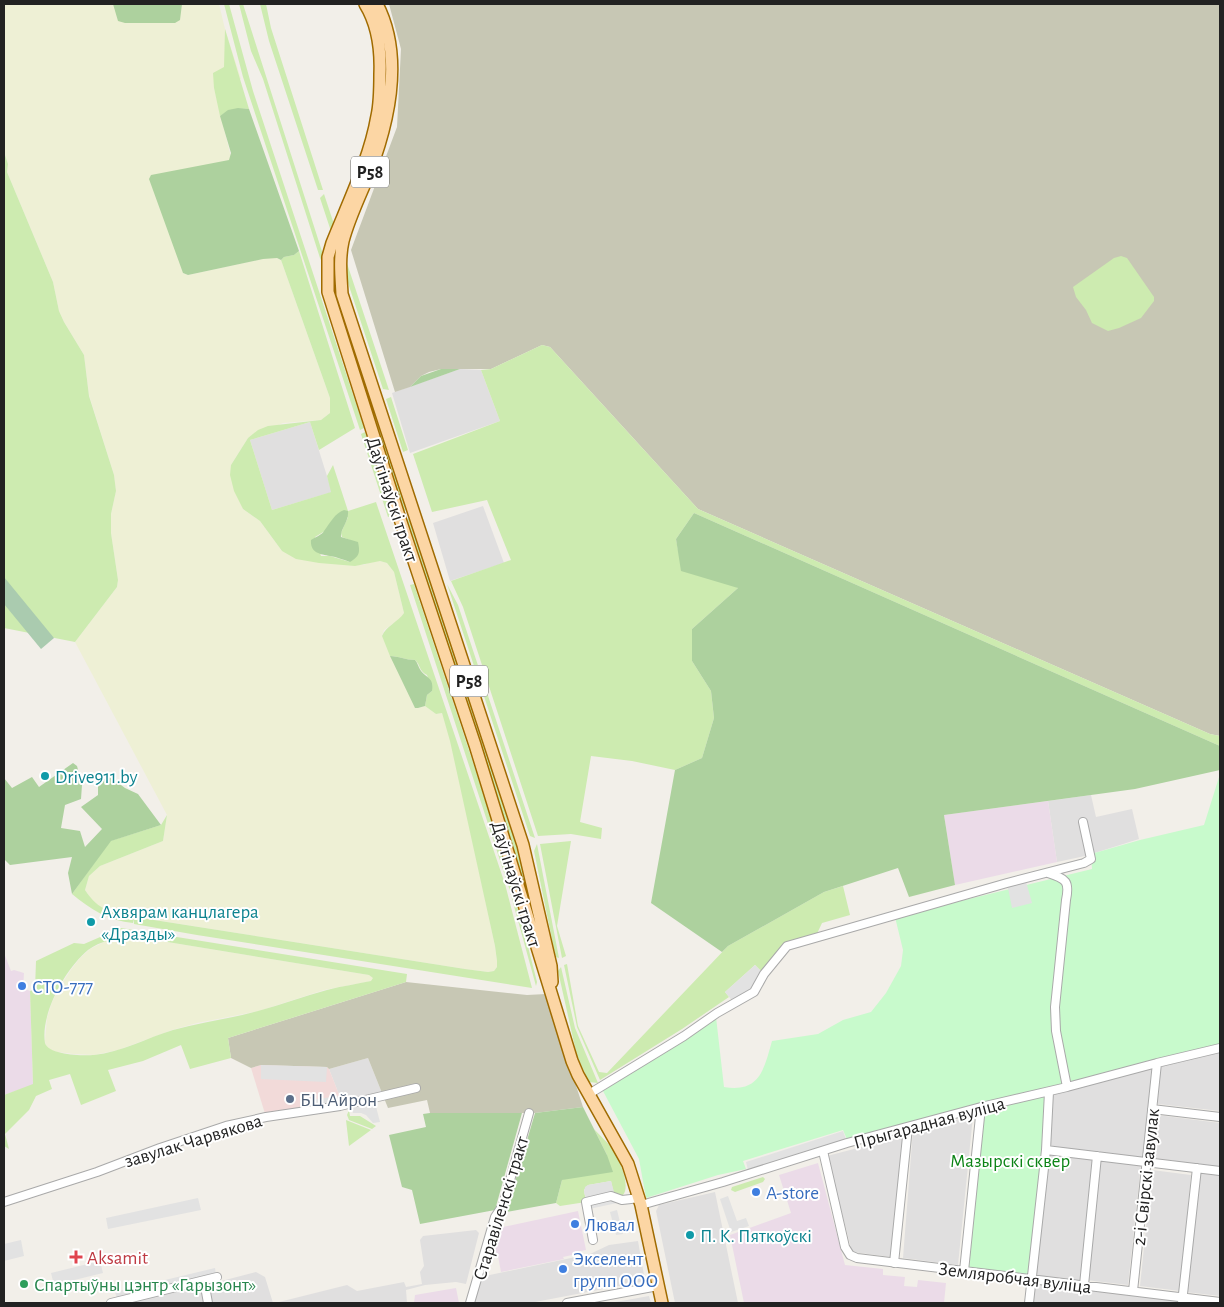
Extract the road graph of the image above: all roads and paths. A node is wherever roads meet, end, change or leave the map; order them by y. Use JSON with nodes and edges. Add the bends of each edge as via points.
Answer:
{"nodes":[{"id":1,"x":365,"y":4,"type":"edge"},
{"id":2,"x":377,"y":4,"type":"edge"},
{"id":3,"x":356,"y":338,"type":"junction"},
{"id":4,"x":343,"y":342,"type":"junction"},
{"id":5,"x":1083,"y":822,"type":"dead end"},
{"id":6,"x":1046,"y":873,"type":"junction"},
{"id":7,"x":552,"y":990,"type":"junction"},
{"id":8,"x":1220,"y":1048,"type":"edge"},
{"id":9,"x":1157,"y":1063,"type":"junction"},
{"id":10,"x":1067,"y":1087,"type":"junction"},
{"id":11,"x":416,"y":1088,"type":"dead end"},
{"id":12,"x":1049,"y":1092,"type":"junction"},
{"id":13,"x":589,"y":1094,"type":"junction"},
{"id":14,"x":981,"y":1107,"type":"junction"},
{"id":15,"x":1152,"y":1109,"type":"junction"},
{"id":16,"x":529,"y":1113,"type":"dead end"},
{"id":17,"x":1220,"y":1117,"type":"edge"},
{"id":18,"x":908,"y":1127,"type":"junction"},
{"id":19,"x":1046,"y":1150,"type":"junction"},
{"id":20,"x":823,"y":1151,"type":"junction"},
{"id":21,"x":1097,"y":1156,"type":"junction"},
{"id":22,"x":1147,"y":1161,"type":"junction"},
{"id":23,"x":1197,"y":1168,"type":"junction"},
{"id":24,"x":1220,"y":1171,"type":"edge"},
{"id":25,"x":640,"y":1201,"type":"junction"},
{"id":26,"x":4,"y":1202,"type":"edge"},
{"id":27,"x":593,"y":1240,"type":"dead end"},
{"id":28,"x":894,"y":1263,"type":"junction"},
{"id":29,"x":964,"y":1271,"type":"junction"},
{"id":30,"x":217,"y":1277,"type":"dead end"},
{"id":31,"x":1032,"y":1279,"type":"junction"},
{"id":32,"x":204,"y":1281,"type":"junction"},
{"id":33,"x":1084,"y":1285,"type":"junction"},
{"id":34,"x":658,"y":1286,"type":"junction"},
{"id":35,"x":1133,"y":1291,"type":"junction"},
{"id":36,"x":1182,"y":1300,"type":"edge"},
{"id":37,"x":1220,"y":1302,"type":"edge"},
{"id":38,"x":111,"y":1303,"type":"edge"},
{"id":39,"x":208,"y":1303,"type":"edge"},
{"id":40,"x":470,"y":1303,"type":"edge"},
{"id":41,"x":567,"y":1303,"type":"edge"},
{"id":42,"x":662,"y":1303,"type":"edge"},
{"id":43,"x":1029,"y":1303,"type":"edge"}],
"edges":[{"from":1,"to":4,"type":"main road","name":"Даўгінаўскі тракт","number":"Р58","via":[[373,16],[380,47],[378,115],[369,150],[328,257],[328,292]]},
{"from":2,"to":3,"type":"main road","name":"Даўгінаўскі тракт","number":"Р58","via":[[390,43],[387,117],[378,151],[343,241],[340,262],[342,294]]},
{"from":3,"to":4,"type":"main road"},
{"from":3,"to":7,"type":"main road","name":"Даўгінаўскі тракт","number":"Р58","via":[[523,845],[551,966]]},
{"from":4,"to":7,"type":"main road","name":"Даўгінаўскі тракт","number":"Р58"},
{"from":5,"to":6,"type":"street","via":[[1091,859]]},
{"from":6,"to":10,"type":"street","via":[[1058,876],[1068,888],[1055,1007],[1056,1031]]},
{"from":6,"to":13,"type":"street","via":[[786,946],[754,992]]},
{"from":7,"to":13,"type":"main road","name":"Даўгінаўскі тракт","number":"Р58","via":[[572,1061]]},
{"from":8,"to":9,"type":"street","name":"Прыгарадная вуліца"},
{"from":9,"to":10,"type":"street","name":"Прыгарадная вуліца"},
{"from":9,"to":15,"type":"street","name":"2-і Свірскі завулак"},
{"from":10,"to":12,"type":"street","name":"Прыгарадная вуліца"},
{"from":11,"to":26,"type":"street","name":"завулак Чарвякова","via":[[340,1106],[226,1126]]},
{"from":12,"to":14,"type":"street","name":"Прыгарадная вуліца"},
{"from":12,"to":19,"type":"street"},
{"from":13,"to":25,"type":"main road","name":"Даўгінаўскі тракт","number":"Р58","via":[[628,1164]]},
{"from":14,"to":18,"type":"street","name":"Прыгарадная вуліца"},
{"from":14,"to":29,"type":"street"},
{"from":15,"to":17,"type":"street"},
{"from":15,"to":22,"type":"street","name":"2-і Свірскі завулак"},
{"from":16,"to":40,"type":"street","name":"Старавіленскі тракт"},
{"from":18,"to":20,"type":"street","name":"Прыгарадная вуліца"},
{"from":18,"to":28,"type":"street"},
{"from":19,"to":21,"type":"street"},
{"from":19,"to":31,"type":"street"},
{"from":20,"to":25,"type":"street","name":"Прыгарадная вуліца","via":[[723,1182]]},
{"from":20,"to":28,"type":"street","name":"Земляробчая вуліца","via":[[845,1247],[850,1255]]},
{"from":21,"to":22,"type":"street"},
{"from":21,"to":33,"type":"street"},
{"from":22,"to":23,"type":"street"},
{"from":22,"to":35,"type":"street","name":"2-і Свірскі завулак"},
{"from":23,"to":24,"type":"street"},
{"from":23,"to":36,"type":"street"},
{"from":25,"to":27,"type":"street","name":"Прыгарадная вуліца","via":[[611,1196],[586,1202]]},
{"from":25,"to":34,"type":"main road","name":"Даўгінаўскі тракт","number":"Р58"},
{"from":28,"to":29,"type":"street","name":"Земляробчая вуліца"},
{"from":29,"to":31,"type":"street","name":"Земляробчая вуліца"},
{"from":30,"to":32,"type":"street"},
{"from":31,"to":33,"type":"street","name":"Земляробчая вуліца"},
{"from":31,"to":43,"type":"street"},
{"from":32,"to":38,"type":"street"},
{"from":32,"to":39,"type":"street"},
{"from":33,"to":35,"type":"street","name":"Земляробчая вуліца"},
{"from":34,"to":41,"type":"street"},
{"from":34,"to":42,"type":"main road","name":"Даўгінаўскі тракт","number":"Р58"},
{"from":35,"to":36,"type":"street","name":"Земляробчая вуліца"},
{"from":36,"to":37,"type":"street","name":"Земляробчая вуліца"}]}
